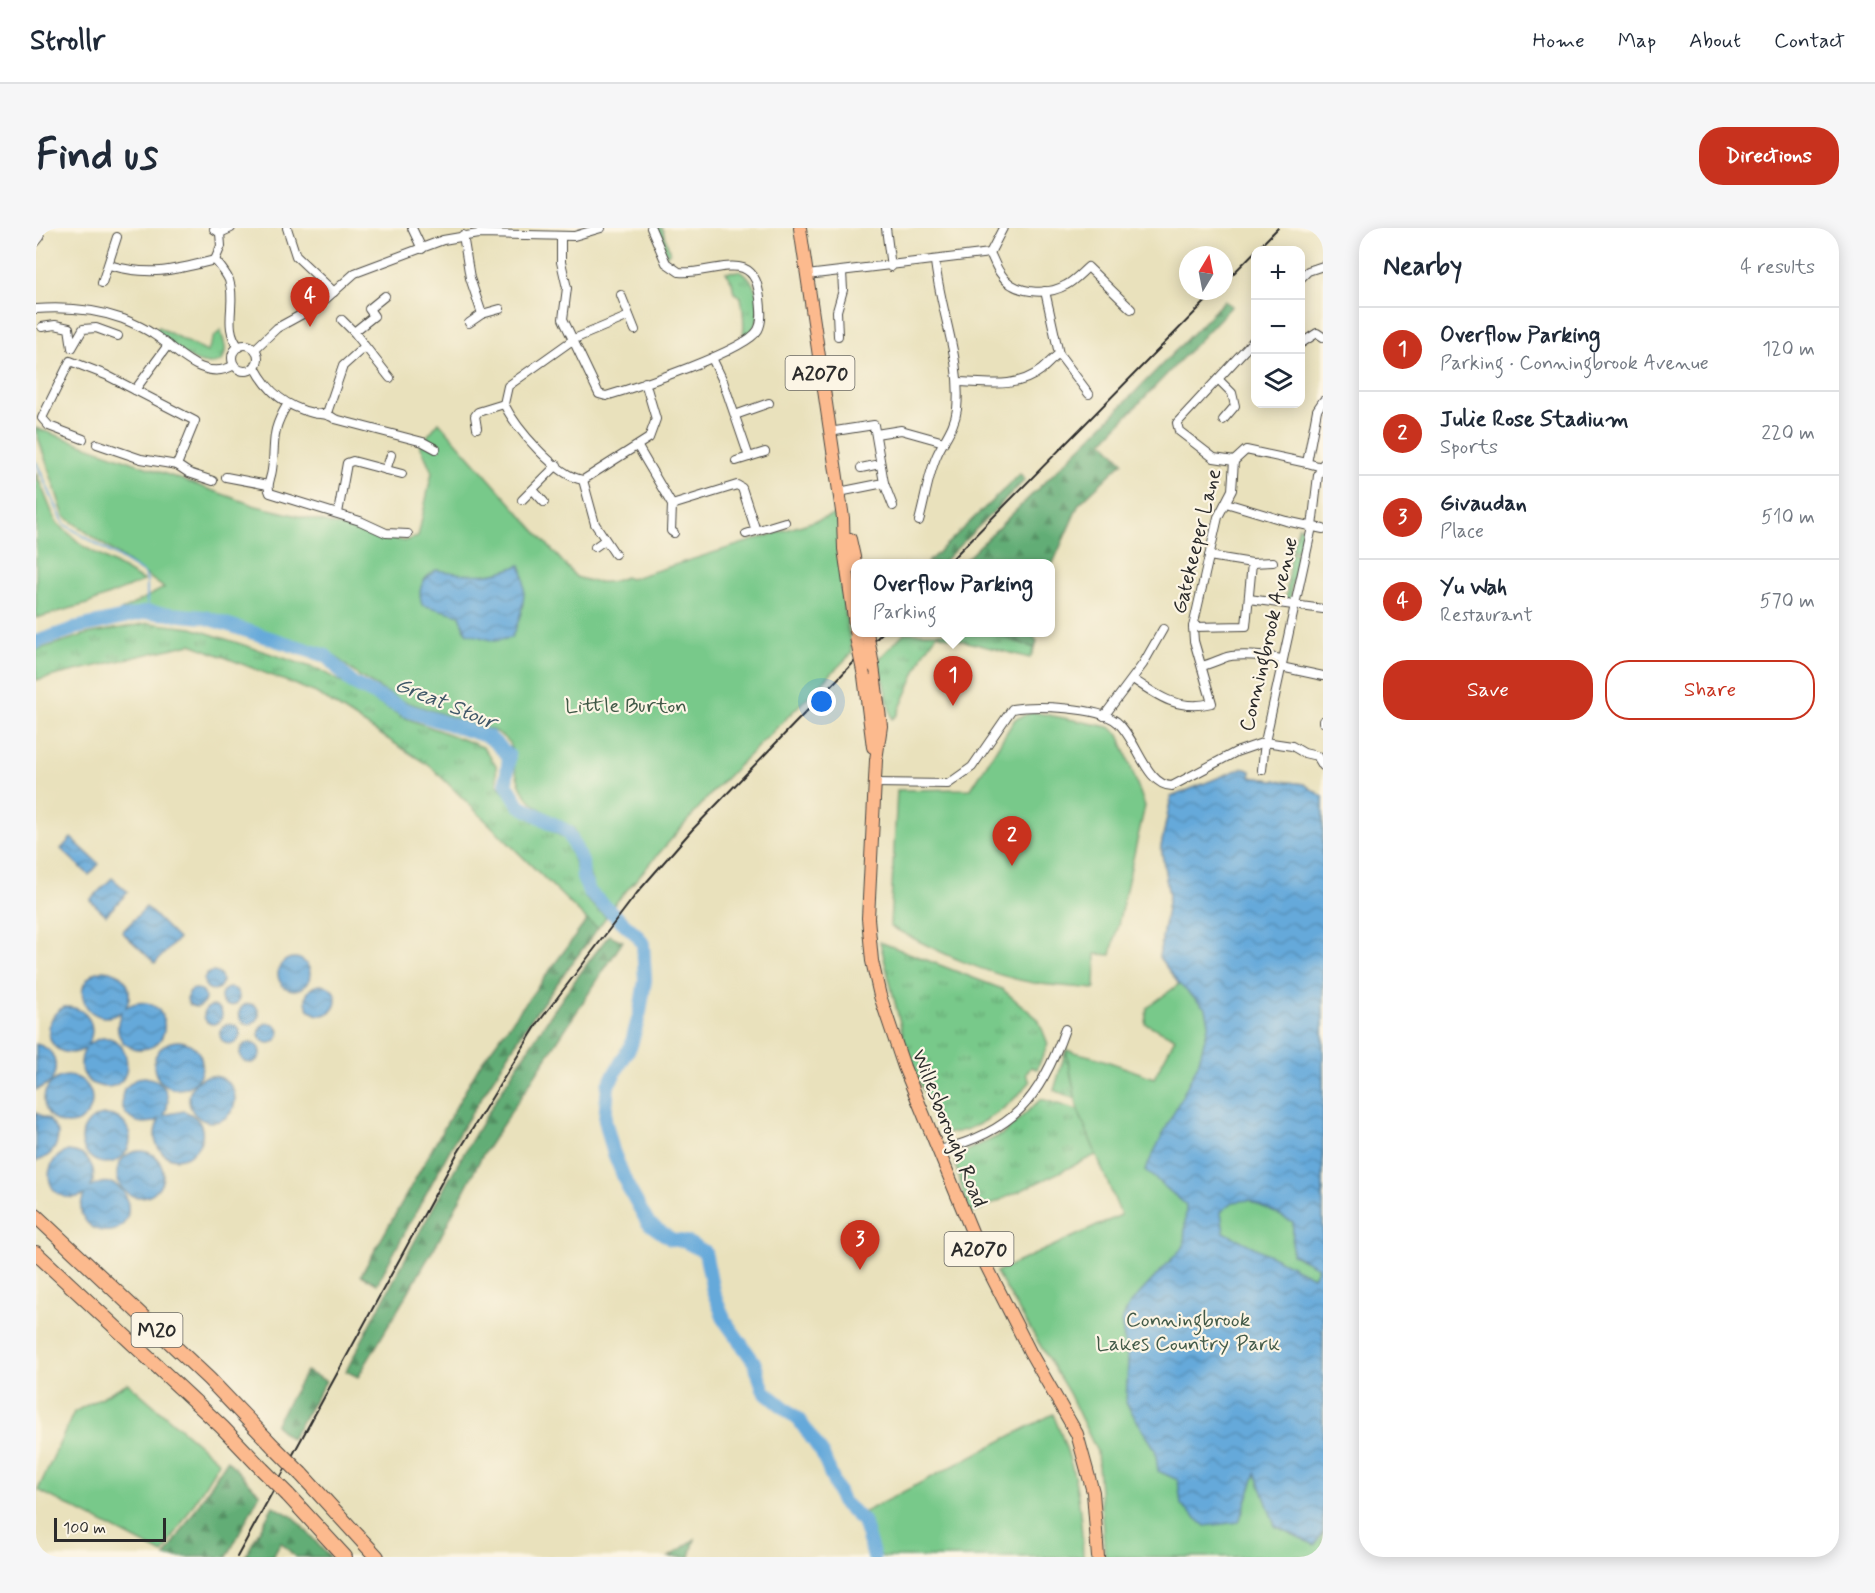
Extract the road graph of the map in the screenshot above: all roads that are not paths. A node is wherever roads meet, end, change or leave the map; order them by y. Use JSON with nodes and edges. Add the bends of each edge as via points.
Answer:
{"nodes":[{"id":1,"x":231,"y":228,"type":"edge"},
{"id":2,"x":287,"y":228,"type":"edge"},
{"id":3,"x":412,"y":228,"type":"edge"},
{"id":4,"x":601,"y":228,"type":"edge"},
{"id":5,"x":651,"y":228,"type":"edge"},
{"id":6,"x":800,"y":228,"type":"edge"},
{"id":7,"x":886,"y":228,"type":"edge"},
{"id":8,"x":1003,"y":228,"type":"edge"},
{"id":9,"x":586,"y":230,"type":"edge"},
{"id":10,"x":217,"y":231,"type":"edge"},
{"id":11,"x":463,"y":235,"type":"junction"},
{"id":12,"x":117,"y":237,"type":"dead end"},
{"id":13,"x":561,"y":237,"type":"junction"},
{"id":14,"x":422,"y":249,"type":"junction"},
{"id":15,"x":990,"y":253,"type":"junction"},
{"id":16,"x":215,"y":260,"type":"junction"},
{"id":17,"x":935,"y":261,"type":"junction"},
{"id":18,"x":109,"y":265,"type":"junction"},
{"id":19,"x":1323,"y":266,"type":"edge"},
{"id":20,"x":891,"y":267,"type":"junction"},
{"id":21,"x":842,"y":272,"type":"junction"},
{"id":22,"x":807,"y":275,"type":"junction"},
{"id":23,"x":1305,"y":275,"type":"edge"},
{"id":24,"x":102,"y":283,"type":"dead end"},
{"id":25,"x":1045,"y":291,"type":"junction"},
{"id":26,"x":334,"y":292,"type":"junction"},
{"id":27,"x":621,"y":295,"type":"dead end"},
{"id":28,"x":385,"y":296,"type":"dead end"},
{"id":29,"x":36,"y":309,"type":"edge"},
{"id":30,"x":500,"y":309,"type":"dead end"},
{"id":31,"x":1131,"y":309,"type":"dead end"},
{"id":32,"x":482,"y":314,"type":"junction"},
{"id":33,"x":629,"y":316,"type":"junction"},
{"id":34,"x":342,"y":320,"type":"dead end"},
{"id":35,"x":469,"y":323,"type":"dead end"},
{"id":36,"x":42,"y":327,"type":"dead end"},
{"id":37,"x":635,"y":330,"type":"dead end"},
{"id":38,"x":354,"y":332,"type":"junction"},
{"id":39,"x":118,"y":336,"type":"dead end"},
{"id":40,"x":838,"y":336,"type":"dead end"},
{"id":41,"x":1323,"y":337,"type":"edge"},
{"id":42,"x":574,"y":339,"type":"junction"},
{"id":43,"x":1305,"y":341,"type":"edge"},
{"id":44,"x":1251,"y":343,"type":"edge"},
{"id":45,"x":168,"y":345,"type":"junction"},
{"id":46,"x":239,"y":346,"type":"junction"},
{"id":47,"x":364,"y":347,"type":"junction"},
{"id":48,"x":72,"y":348,"type":"junction"},
{"id":49,"x":255,"y":349,"type":"junction"},
{"id":50,"x":1059,"y":354,"type":"junction"},
{"id":51,"x":712,"y":358,"type":"junction"},
{"id":52,"x":70,"y":362,"type":"junction"},
{"id":53,"x":234,"y":365,"type":"junction"},
{"id":54,"x":255,"y":367,"type":"junction"},
{"id":55,"x":390,"y":378,"type":"dead end"},
{"id":56,"x":1218,"y":379,"type":"junction"},
{"id":57,"x":645,"y":382,"type":"junction"},
{"id":58,"x":959,"y":382,"type":"junction"},
{"id":59,"x":135,"y":390,"type":"junction"},
{"id":60,"x":1089,"y":394,"type":"dead end"},
{"id":61,"x":1323,"y":401,"type":"edge"},
{"id":62,"x":769,"y":403,"type":"dead end"},
{"id":63,"x":504,"y":404,"type":"junction"},
{"id":64,"x":287,"y":405,"type":"junction"},
{"id":65,"x":327,"y":413,"type":"junction"},
{"id":66,"x":735,"y":414,"type":"junction"},
{"id":67,"x":1223,"y":420,"type":"dead end"},
{"id":68,"x":477,"y":428,"type":"dead end"},
{"id":69,"x":829,"y":432,"type":"junction"},
{"id":70,"x":876,"y":434,"type":"junction"},
{"id":71,"x":83,"y":439,"type":"dead end"},
{"id":72,"x":944,"y":442,"type":"junction"},
{"id":73,"x":97,"y":444,"type":"dead end"},
{"id":74,"x":638,"y":447,"type":"junction"},
{"id":75,"x":436,"y":449,"type":"dead end"},
{"id":76,"x":765,"y":452,"type":"dead end"},
{"id":77,"x":392,"y":455,"type":"dead end"},
{"id":78,"x":749,"y":457,"type":"junction"},
{"id":79,"x":736,"y":461,"type":"dead end"},
{"id":80,"x":1234,"y":461,"type":"junction"},
{"id":81,"x":1307,"y":463,"type":"junction"},
{"id":82,"x":880,"y":464,"type":"junction"},
{"id":83,"x":177,"y":465,"type":"junction"},
{"id":84,"x":557,"y":465,"type":"junction"},
{"id":85,"x":1322,"y":465,"type":"edge"},
{"id":86,"x":861,"y":468,"type":"dead end"},
{"id":87,"x":386,"y":470,"type":"junction"},
{"id":88,"x":402,"y":474,"type":"dead end"},
{"id":89,"x":226,"y":477,"type":"dead end"},
{"id":90,"x":583,"y":480,"type":"junction"},
{"id":91,"x":213,"y":481,"type":"dead end"},
{"id":92,"x":884,"y":483,"type":"junction"},
{"id":93,"x":268,"y":485,"type":"junction"},
{"id":94,"x":533,"y":490,"type":"junction"},
{"id":95,"x":839,"y":492,"type":"junction"},
{"id":96,"x":522,"y":500,"type":"dead end"},
{"id":97,"x":544,"y":501,"type":"dead end"},
{"id":98,"x":1226,"y":503,"type":"junction"},
{"id":99,"x":672,"y":505,"type":"junction"},
{"id":100,"x":894,"y":506,"type":"dead end"},
{"id":101,"x":338,"y":513,"type":"junction"},
{"id":102,"x":843,"y":518,"type":"junction"},
{"id":103,"x":919,"y":521,"type":"dead end"},
{"id":104,"x":784,"y":522,"type":"dead end"},
{"id":105,"x":1312,"y":527,"type":"junction"},
{"id":106,"x":1323,"y":529,"type":"edge"},
{"id":107,"x":756,"y":531,"type":"junction"},
{"id":108,"x":674,"y":533,"type":"dead end"},
{"id":109,"x":408,"y":534,"type":"dead end"},
{"id":110,"x":746,"y":534,"type":"dead end"},
{"id":111,"x":605,"y":540,"type":"junction"},
{"id":112,"x":595,"y":547,"type":"dead end"},
{"id":113,"x":615,"y":554,"type":"dead end"},
{"id":114,"x":1209,"y":556,"type":"junction"},
{"id":115,"x":853,"y":559,"type":"edge"},
{"id":116,"x":1273,"y":562,"type":"dead end"},
{"id":117,"x":1252,"y":563,"type":"junction"},
{"id":118,"x":851,"y":589,"type":"edge"},
{"id":119,"x":1249,"y":599,"type":"junction"},
{"id":120,"x":1296,"y":604,"type":"junction"},
{"id":121,"x":1323,"y":609,"type":"edge"},
{"id":122,"x":1193,"y":627,"type":"junction"},
{"id":123,"x":1163,"y":629,"type":"dead end"},
{"id":124,"x":859,"y":637,"type":"edge"},
{"id":125,"x":860,"y":637,"type":"edge"},
{"id":126,"x":1281,"y":663,"type":"junction"},
{"id":127,"x":1202,"y":666,"type":"junction"},
{"id":128,"x":1323,"y":676,"type":"edge"},
{"id":129,"x":1133,"y":679,"type":"junction"},
{"id":130,"x":1104,"y":716,"type":"junction"},
{"id":131,"x":1265,"y":742,"type":"junction"},
{"id":132,"x":876,"y":760,"type":"junction"},
{"id":133,"x":1323,"y":766,"type":"edge"},
{"id":134,"x":1262,"y":770,"type":"dead end"},
{"id":135,"x":875,"y":783,"type":"junction"},
{"id":136,"x":1065,"y":1029,"type":"dead end"},
{"id":137,"x":939,"y":1150,"type":"junction"},
{"id":138,"x":36,"y":1216,"type":"edge"},
{"id":139,"x":36,"y":1253,"type":"edge"},
{"id":140,"x":345,"y":1557,"type":"edge"},
{"id":141,"x":377,"y":1557,"type":"edge"},
{"id":142,"x":1098,"y":1557,"type":"edge"}],
"edges":[{"from":1,"to":10,"type":"street"},
{"from":2,"to":26,"type":"street","via":[[296,256]]},
{"from":3,"to":14,"type":"street"},
{"from":4,"to":9,"type":"street"},
{"from":5,"to":51,"type":"street","via":[[666,263],[679,272],[737,267],[744,268],[755,279],[761,313],[756,332]]},
{"from":6,"to":22,"type":"main road","name":"Willesborough Road","number":"A2070"},
{"from":7,"to":20,"type":"street"},
{"from":8,"to":15,"type":"street"},
{"from":9,"to":13,"type":"street"},
{"from":10,"to":16,"type":"street","via":[[221,246]]},
{"from":11,"to":13,"type":"street"},
{"from":11,"to":14,"type":"street"},
{"from":11,"to":32,"type":"street","via":[[470,278]]},
{"from":12,"to":18,"type":"street"},
{"from":13,"to":42,"type":"street","via":[[561,262],[567,286],[563,315]]},
{"from":14,"to":26,"type":"street","via":[[355,273]]},
{"from":15,"to":17,"type":"street"},
{"from":15,"to":25,"type":"street","via":[[1010,284],[1028,291]]},
{"from":16,"to":18,"type":"street","via":[[159,273]]},
{"from":16,"to":46,"type":"street","via":[[229,281],[229,327]]},
{"from":17,"to":20,"type":"street"},
{"from":17,"to":58,"type":"street","via":[[942,312]]},
{"from":18,"to":24,"type":"street"},
{"from":19,"to":23,"type":"street"},
{"from":20,"to":21,"type":"street"},
{"from":21,"to":22,"type":"street"},
{"from":21,"to":40,"type":"street"},
{"from":22,"to":69,"type":"main road","name":"Willesborough Road","number":"A2070"},
{"from":25,"to":31,"type":"street","via":[[1066,285],[1088,267]]},
{"from":25,"to":50,"type":"street"},
{"from":26,"to":49,"type":"street","via":[[277,328]]},
{"from":27,"to":33,"type":"street"},
{"from":28,"to":38,"type":"street","via":[[369,309],[374,316]]},
{"from":29,"to":45,"type":"street","via":[[64,307],[109,315]]},
{"from":30,"to":32,"type":"street"},
{"from":32,"to":35,"type":"street"},
{"from":33,"to":37,"type":"street"},
{"from":33,"to":42,"type":"street"},
{"from":34,"to":38,"type":"street"},
{"from":36,"to":48,"type":"street","via":[[69,328]]},
{"from":38,"to":47,"type":"street"},
{"from":39,"to":48,"type":"street","via":[[96,328],[83,329]]},
{"from":41,"to":43,"type":"street","via":[[1317,333]]},
{"from":42,"to":57,"type":"street","via":[[601,396]]},
{"from":42,"to":63,"type":"street","via":[[508,386]]},
{"from":44,"to":56,"type":"street"},
{"from":45,"to":53,"type":"street","via":[[201,367],[227,369]]},
{"from":45,"to":59,"type":"street"},
{"from":46,"to":49,"type":"street"},
{"from":46,"to":53,"type":"street","via":[[233,353]]},
{"from":47,"to":55,"type":"street"},
{"from":47,"to":65,"type":"street","via":[[340,370]]},
{"from":48,"to":52,"type":"street"},
{"from":49,"to":54,"type":"street","via":[[259,356]]},
{"from":50,"to":58,"type":"street","via":[[1022,382]]},
{"from":50,"to":60,"type":"street"},
{"from":51,"to":57,"type":"street"},
{"from":51,"to":66,"type":"street"},
{"from":52,"to":59,"type":"street"},
{"from":52,"to":71,"type":"street","via":[[42,418],[49,426]]},
{"from":53,"to":54,"type":"street","via":[[244,371]]},
{"from":54,"to":64,"type":"street"},
{"from":56,"to":67,"type":"street","via":[[1233,393],[1235,406]]},
{"from":56,"to":80,"type":"street","via":[[1177,423],[1179,431],[1214,458]]},
{"from":57,"to":74,"type":"street","via":[[656,424],[649,438]]},
{"from":58,"to":72,"type":"street","via":[[955,422]]},
{"from":59,"to":83,"type":"street","via":[[195,421]]},
{"from":61,"to":81,"type":"street","via":[[1317,410]]},
{"from":62,"to":66,"type":"street"},
{"from":63,"to":68,"type":"street","via":[[478,412]]},
{"from":63,"to":84,"type":"street","via":[[523,432]]},
{"from":64,"to":65,"type":"street"},
{"from":64,"to":93,"type":"street","via":[[274,431]]},
{"from":65,"to":75,"type":"street"},
{"from":66,"to":78,"type":"street"},
{"from":69,"to":70,"type":"street","via":[[874,425]]},
{"from":69,"to":95,"type":"main road","name":"Willesborough Road","number":"A2070"},
{"from":70,"to":72,"type":"street","via":[[901,430]]},
{"from":70,"to":82,"type":"street"},
{"from":72,"to":103,"type":"street","via":[[936,457]]},
{"from":73,"to":83,"type":"street","via":[[161,464]]},
{"from":74,"to":90,"type":"street"},
{"from":74,"to":99,"type":"street"},
{"from":76,"to":78,"type":"street"},
{"from":77,"to":87,"type":"street"},
{"from":78,"to":79,"type":"street"},
{"from":80,"to":81,"type":"street","via":[[1246,450]]},
{"from":80,"to":98,"type":"street","name":"Gatekeeper Lane","via":[[1232,490]]},
{"from":81,"to":85,"type":"street"},
{"from":82,"to":86,"type":"street"},
{"from":82,"to":92,"type":"street"},
{"from":83,"to":91,"type":"street"},
{"from":84,"to":90,"type":"street","via":[[568,475]]},
{"from":84,"to":94,"type":"street"},
{"from":85,"to":105,"type":"street","name":"Conningbrook Avenue"},
{"from":87,"to":88,"type":"street"},
{"from":87,"to":101,"type":"street","via":[[347,463]]},
{"from":89,"to":93,"type":"street"},
{"from":90,"to":111,"type":"street","via":[[592,517]]},
{"from":92,"to":95,"type":"street"},
{"from":92,"to":100,"type":"street"},
{"from":93,"to":101,"type":"street","via":[[270,493],[282,499]]},
{"from":94,"to":96,"type":"street"},
{"from":94,"to":97,"type":"street"},
{"from":95,"to":102,"type":"main road","name":"Willesborough Road","number":"A2070"},
{"from":98,"to":105,"type":"street"},
{"from":98,"to":114,"type":"street","name":"Gatekeeper Lane","via":[[1218,517]]},
{"from":99,"to":107,"type":"street","via":[[737,485],[742,488]]},
{"from":99,"to":108,"type":"street"},
{"from":101,"to":109,"type":"street","via":[[386,533]]},
{"from":102,"to":115,"type":"main road","name":"Willesborough Road","number":"A2070"},
{"from":102,"to":118,"type":"main road","name":"Willesborough Road","number":"A2070"},
{"from":104,"to":107,"type":"street"},
{"from":105,"to":106,"type":"street"},
{"from":105,"to":120,"type":"street","name":"Conningbrook Avenue"},
{"from":107,"to":110,"type":"street"},
{"from":111,"to":112,"type":"street"},
{"from":111,"to":113,"type":"street"},
{"from":114,"to":117,"type":"street"},
{"from":114,"to":122,"type":"street","name":"Gatekeeper Lane"},
{"from":116,"to":117,"type":"street"},
{"from":117,"to":119,"type":"street"},
{"from":119,"to":120,"type":"street"},
{"from":119,"to":122,"type":"street","via":[[1246,626]]},
{"from":120,"to":121,"type":"street"},
{"from":120,"to":126,"type":"street","name":"Conningbrook Avenue"},
{"from":122,"to":127,"type":"street","name":"Gatekeeper Lane"},
{"from":123,"to":129,"type":"street","name":"Gatekeeper Lane"},
{"from":124,"to":132,"type":"main road","name":"Willesborough Road","number":"A2070","bridge":true},
{"from":125,"to":132,"type":"main road","name":"Willesborough Road","number":"A2070","bridge":true,"via":[[873,666],[880,726]]},
{"from":126,"to":127,"type":"street","via":[[1269,656],[1225,657]]},
{"from":126,"to":128,"type":"street"},
{"from":126,"to":131,"type":"street","name":"Conningbrook Avenue"},
{"from":127,"to":129,"type":"street","name":"Gatekeeper Lane","via":[[1212,703],[1193,707],[1166,699]]},
{"from":129,"to":130,"type":"street","name":"Gatekeeper Lane"},
{"from":130,"to":131,"type":"street","name":"Conningbrook Avenue","via":[[1131,736],[1153,779],[1163,786],[1172,786]]},
{"from":130,"to":135,"type":"street","via":[[1062,708],[1012,709],[972,767],[948,784]]},
{"from":131,"to":133,"type":"street","via":[[1292,746],[1317,756]]},
{"from":131,"to":134,"type":"street"},
{"from":132,"to":135,"type":"main road","name":"Willesborough Road","number":"A2070"},
{"from":135,"to":137,"type":"main road","name":"Willesborough Road","number":"A2070","via":[[868,918],[872,961],[904,1067]]},
{"from":136,"to":137,"type":"street","via":[[1048,1074],[1020,1111],[965,1144]]},
{"from":137,"to":142,"type":"main road","name":"Willesborough Road","number":"A2070","via":[[984,1261],[1077,1434],[1093,1492]]},
{"from":138,"to":141,"type":"highway","number":"M20","bridge":true,"via":[[209,1379]]},
{"from":139,"to":140,"type":"highway","number":"M20","bridge":true,"via":[[222,1427]]}]}
